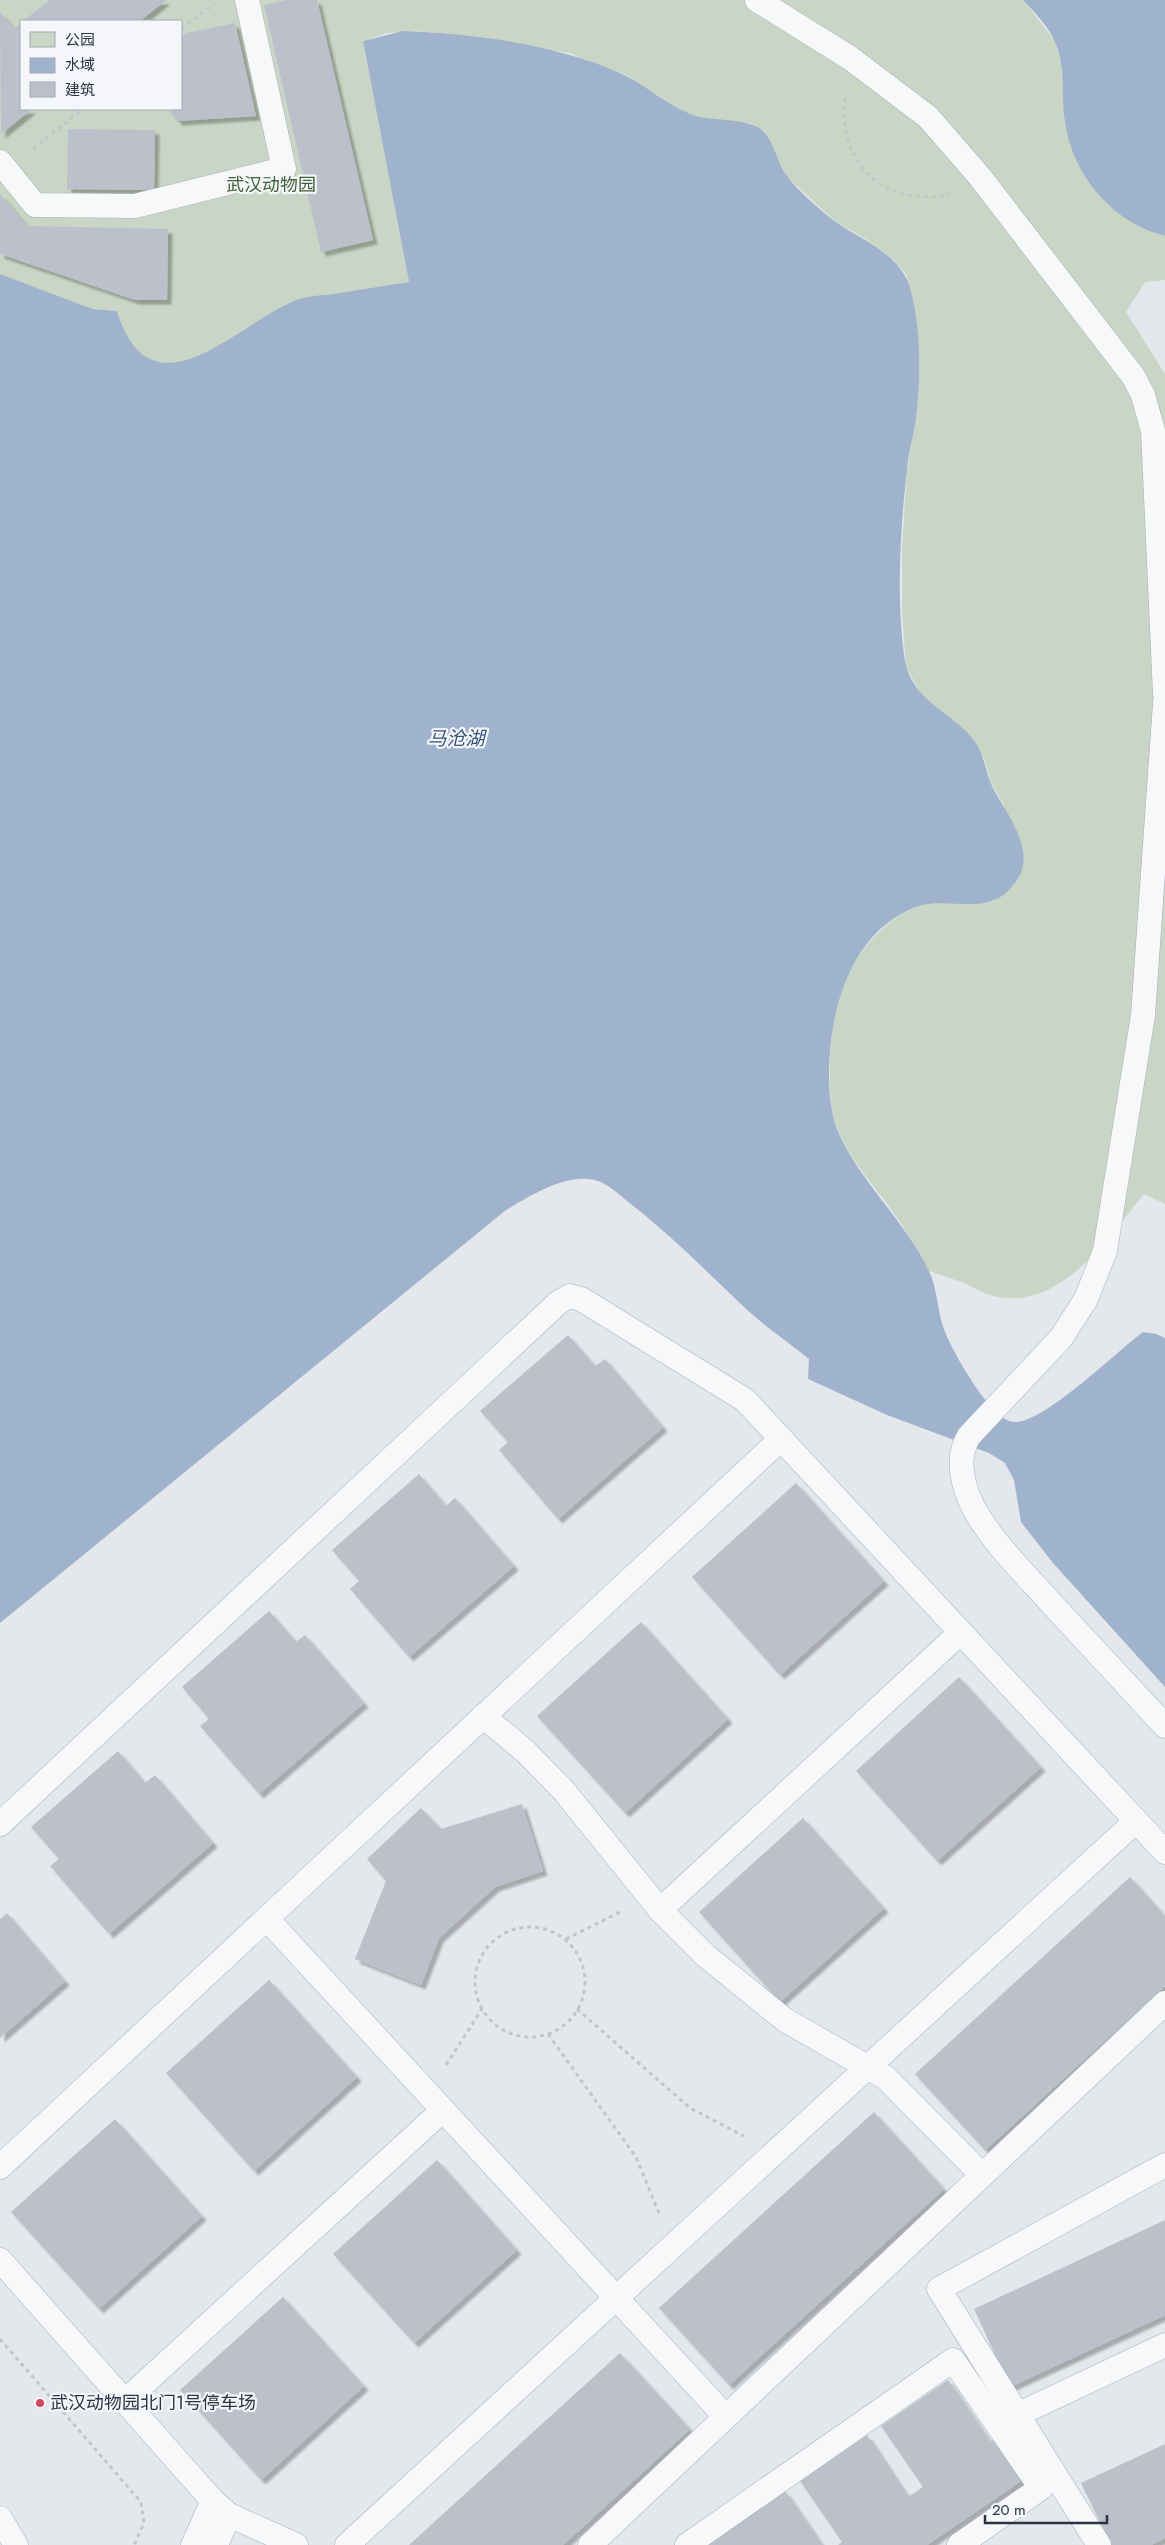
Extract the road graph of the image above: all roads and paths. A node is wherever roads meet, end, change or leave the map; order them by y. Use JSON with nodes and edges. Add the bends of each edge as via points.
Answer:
{"nodes":[{"id":1,"x":248,"y":0,"type":"edge"},
{"id":2,"x":757,"y":0,"type":"edge"},
{"id":3,"x":220,"y":3,"type":"dead end"},
{"id":4,"x":182,"y":29,"type":"edge"},
{"id":5,"x":860,"y":66,"type":"junction"},
{"id":6,"x":82,"y":110,"type":"edge"},
{"id":7,"x":3,"y":167,"type":"edge"},
{"id":8,"x":980,"y":177,"type":"junction"},
{"id":9,"x":1165,"y":694,"type":"edge"},
{"id":10,"x":1165,"y":703,"type":"edge"},
{"id":11,"x":781,"y":1439,"type":"junction"},
{"id":12,"x":960,"y":1632,"type":"junction"},
{"id":13,"x":483,"y":1716,"type":"junction"},
{"id":14,"x":1165,"y":1726,"type":"edge"},
{"id":15,"x":1136,"y":1821,"type":"junction"},
{"id":16,"x":0,"y":1824,"type":"edge"},
{"id":17,"x":1165,"y":1852,"type":"edge"},
{"id":18,"x":655,"y":1903,"type":"junction"},
{"id":19,"x":267,"y":1919,"type":"junction"},
{"id":20,"x":566,"y":1940,"type":"junction"},
{"id":21,"x":1165,"y":2003,"type":"edge"},
{"id":22,"x":482,"y":2009,"type":"junction"},
{"id":23,"x":577,"y":2010,"type":"junction"},
{"id":24,"x":548,"y":2034,"type":"junction"},
{"id":25,"x":869,"y":2066,"type":"junction"},
{"id":26,"x":435,"y":2102,"type":"junction"},
{"id":27,"x":776,"y":2152,"type":"junction"},
{"id":28,"x":1165,"y":2165,"type":"edge"},
{"id":29,"x":0,"y":2167,"type":"edge"},
{"id":30,"x":982,"y":2175,"type":"junction"},
{"id":31,"x":672,"y":2247,"type":"junction"},
{"id":32,"x":0,"y":2260,"type":"edge"},
{"id":33,"x":616,"y":2298,"type":"junction"},
{"id":34,"x":0,"y":2339,"type":"edge"},
{"id":35,"x":1165,"y":2344,"type":"edge"},
{"id":36,"x":125,"y":2401,"type":"junction"},
{"id":37,"x":1017,"y":2414,"type":"junction"},
{"id":38,"x":725,"y":2416,"type":"junction"},
{"id":39,"x":221,"y":2508,"type":"junction"},
{"id":40,"x":0,"y":2518,"type":"edge"},
{"id":41,"x":16,"y":2545,"type":"edge"},
{"id":42,"x":134,"y":2545,"type":"edge"},
{"id":43,"x":193,"y":2545,"type":"edge"},
{"id":44,"x":216,"y":2545,"type":"edge"},
{"id":45,"x":296,"y":2545,"type":"edge"},
{"id":46,"x":348,"y":2545,"type":"edge"},
{"id":47,"x":590,"y":2545,"type":"edge"},
{"id":48,"x":687,"y":2545,"type":"edge"},
{"id":49,"x":959,"y":2545,"type":"edge"},
{"id":50,"x":1099,"y":2545,"type":"edge"}],
"edges":[{"from":1,"to":7,"type":"lane","via":[[284,169],[135,206],[35,205]]},
{"from":2,"to":5,"type":"lane"},
{"from":3,"to":4,"type":"path","via":[[212,4]]},
{"from":5,"to":8,"type":"lane","via":[[928,117]]},
{"from":5,"to":8,"type":"path","via":[[846,92],[843,114],[846,136],[866,173],[903,195],[925,197],[946,195],[967,187]]},
{"from":6,"to":7,"type":"path"},
{"from":8,"to":9,"type":"lane","via":[[1132,376],[1143,395],[1153,431]]},
{"from":10,"to":14,"type":"lane","via":[[1143,1015],[1105,1251],[1086,1299],[1061,1338],[969,1436],[961,1456],[962,1473],[973,1506],[1001,1549]]},
{"from":11,"to":12,"type":"lane"},
{"from":11,"to":13,"type":"lane"},
{"from":11,"to":16,"type":"lane","via":[[745,1400],[581,1299],[570,1296]]},
{"from":12,"to":15,"type":"lane"},
{"from":12,"to":18,"type":"lane"},
{"from":13,"to":18,"type":"lane","via":[[526,1752],[564,1791]]},
{"from":13,"to":19,"type":"lane"},
{"from":15,"to":17,"type":"lane"},
{"from":15,"to":25,"type":"lane"},
{"from":18,"to":20,"type":"path"},
{"from":18,"to":25,"type":"lane","via":[[706,1956],[785,2020]]},
{"from":19,"to":26,"type":"lane"},
{"from":19,"to":29,"type":"lane"},
{"from":20,"to":22,"type":"path","via":[[550,1930],[530,1926],[512,1930],[495,1939],[483,1954],[476,1971],[476,1991]]},
{"from":20,"to":23,"type":"path","via":[[578,1954],[585,1973],[585,1991]]},
{"from":21,"to":30,"type":"lane"},
{"from":22,"to":24,"type":"path","via":[[494,2024],[511,2033],[530,2037]]},
{"from":22,"to":26,"type":"path"},
{"from":23,"to":24,"type":"path","via":[[565,2024]]},
{"from":23,"to":27,"type":"path","via":[[690,2108]]},
{"from":24,"to":31,"type":"path","via":[[636,2157]]},
{"from":25,"to":27,"type":"lane"},
{"from":25,"to":30,"type":"lane","via":[[885,2077]]},
{"from":26,"to":33,"type":"lane"},
{"from":26,"to":36,"type":"lane"},
{"from":27,"to":31,"type":"lane"},
{"from":28,"to":37,"type":"lane","via":[[938,2289]]},
{"from":30,"to":38,"type":"lane"},
{"from":31,"to":33,"type":"lane"},
{"from":32,"to":36,"type":"lane"},
{"from":33,"to":38,"type":"lane"},
{"from":33,"to":46,"type":"lane"},
{"from":34,"to":42,"type":"path","via":[[141,2502],[144,2523]]},
{"from":35,"to":37,"type":"lane"},
{"from":36,"to":39,"type":"lane"},
{"from":37,"to":50,"type":"lane"},
{"from":38,"to":47,"type":"lane"},
{"from":39,"to":43,"type":"lane"},
{"from":39,"to":44,"type":"lane"},
{"from":39,"to":45,"type":"lane"},
{"from":40,"to":41,"type":"lane"},
{"from":48,"to":49,"type":"lane","via":[[953,2360],[1041,2488]]}]}
